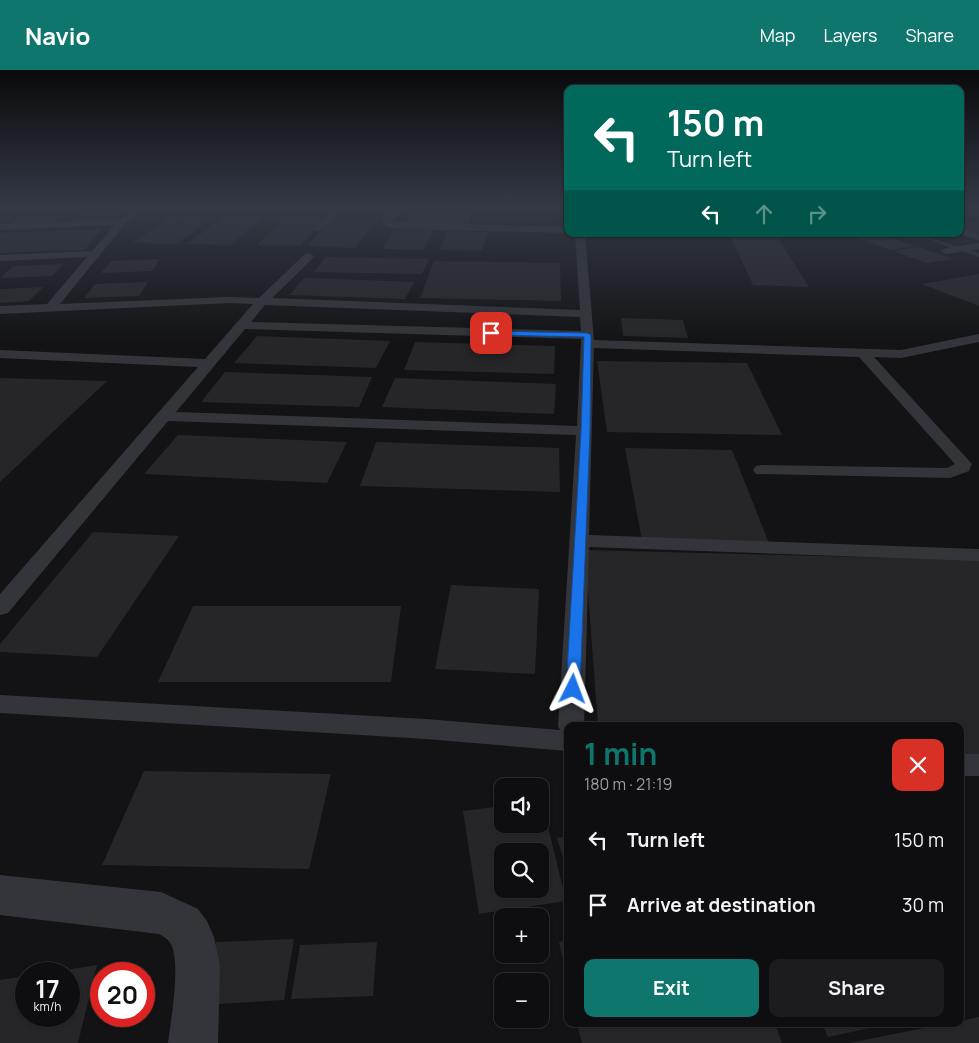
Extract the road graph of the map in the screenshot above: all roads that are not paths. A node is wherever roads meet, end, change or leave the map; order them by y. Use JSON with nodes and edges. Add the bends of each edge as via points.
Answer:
{"nodes":[{"id":1,"x":582,"y":253,"type":"edge"},
{"id":2,"x":94,"y":254,"type":"joint"},
{"id":3,"x":309,"y":256,"type":"dead end"},
{"id":4,"x":0,"y":258,"type":"edge"},
{"id":5,"x":261,"y":302,"type":"junction"},
{"id":6,"x":51,"y":307,"type":"junction"},
{"id":7,"x":0,"y":310,"type":"edge"},
{"id":8,"x":587,"y":314,"type":"junction"},
{"id":9,"x":242,"y":325,"type":"junction"},
{"id":10,"x":979,"y":338,"type":"edge"},
{"id":11,"x":587,"y":340,"type":"junction"},
{"id":12,"x":863,"y":353,"type":"junction"},
{"id":13,"x":0,"y":354,"type":"edge"},
{"id":14,"x":208,"y":363,"type":"junction"},
{"id":15,"x":164,"y":416,"type":"junction"},
{"id":16,"x":585,"y":431,"type":"junction"},
{"id":17,"x":762,"y":470,"type":"dead end"},
{"id":18,"x":580,"y":541,"type":"junction"},
{"id":19,"x":979,"y":555,"type":"edge"},
{"id":20,"x":0,"y":608,"type":"edge"},
{"id":21,"x":0,"y":704,"type":"edge"},
{"id":22,"x":571,"y":722,"type":"edge"},
{"id":23,"x":564,"y":741,"type":"edge"},
{"id":24,"x":964,"y":765,"type":"edge"},
{"id":25,"x":979,"y":766,"type":"edge"},
{"id":26,"x":0,"y":895,"type":"edge"},
{"id":27,"x":193,"y":1043,"type":"edge"}],
"edges":[{"from":1,"to":8,"type":"lane"},
{"from":2,"to":4,"type":"lane"},
{"from":2,"to":6,"type":"lane"},
{"from":3,"to":5,"type":"lane"},
{"from":5,"to":6,"type":"lane","via":[[174,301]]},
{"from":5,"to":8,"type":"lane"},
{"from":5,"to":9,"type":"lane"},
{"from":6,"to":7,"type":"lane"},
{"from":8,"to":11,"type":"lane"},
{"from":9,"to":11,"type":"lane"},
{"from":9,"to":14,"type":"lane"},
{"from":10,"to":12,"type":"lane","via":[[901,354]]},
{"from":11,"to":12,"type":"lane"},
{"from":11,"to":16,"type":"lane"},
{"from":12,"to":17,"type":"lane","via":[[964,464],[963,467],[950,473]]},
{"from":13,"to":14,"type":"lane"},
{"from":14,"to":15,"type":"lane"},
{"from":15,"to":16,"type":"lane"},
{"from":15,"to":20,"type":"lane"},
{"from":16,"to":18,"type":"lane"},
{"from":18,"to":19,"type":"lane"},
{"from":18,"to":22,"type":"lane"},
{"from":21,"to":23,"type":"lane","via":[[438,728]]},
{"from":24,"to":25,"type":"lane"},
{"from":26,"to":27,"type":"street","via":[[161,913],[184,925],[198,964]]}]}
